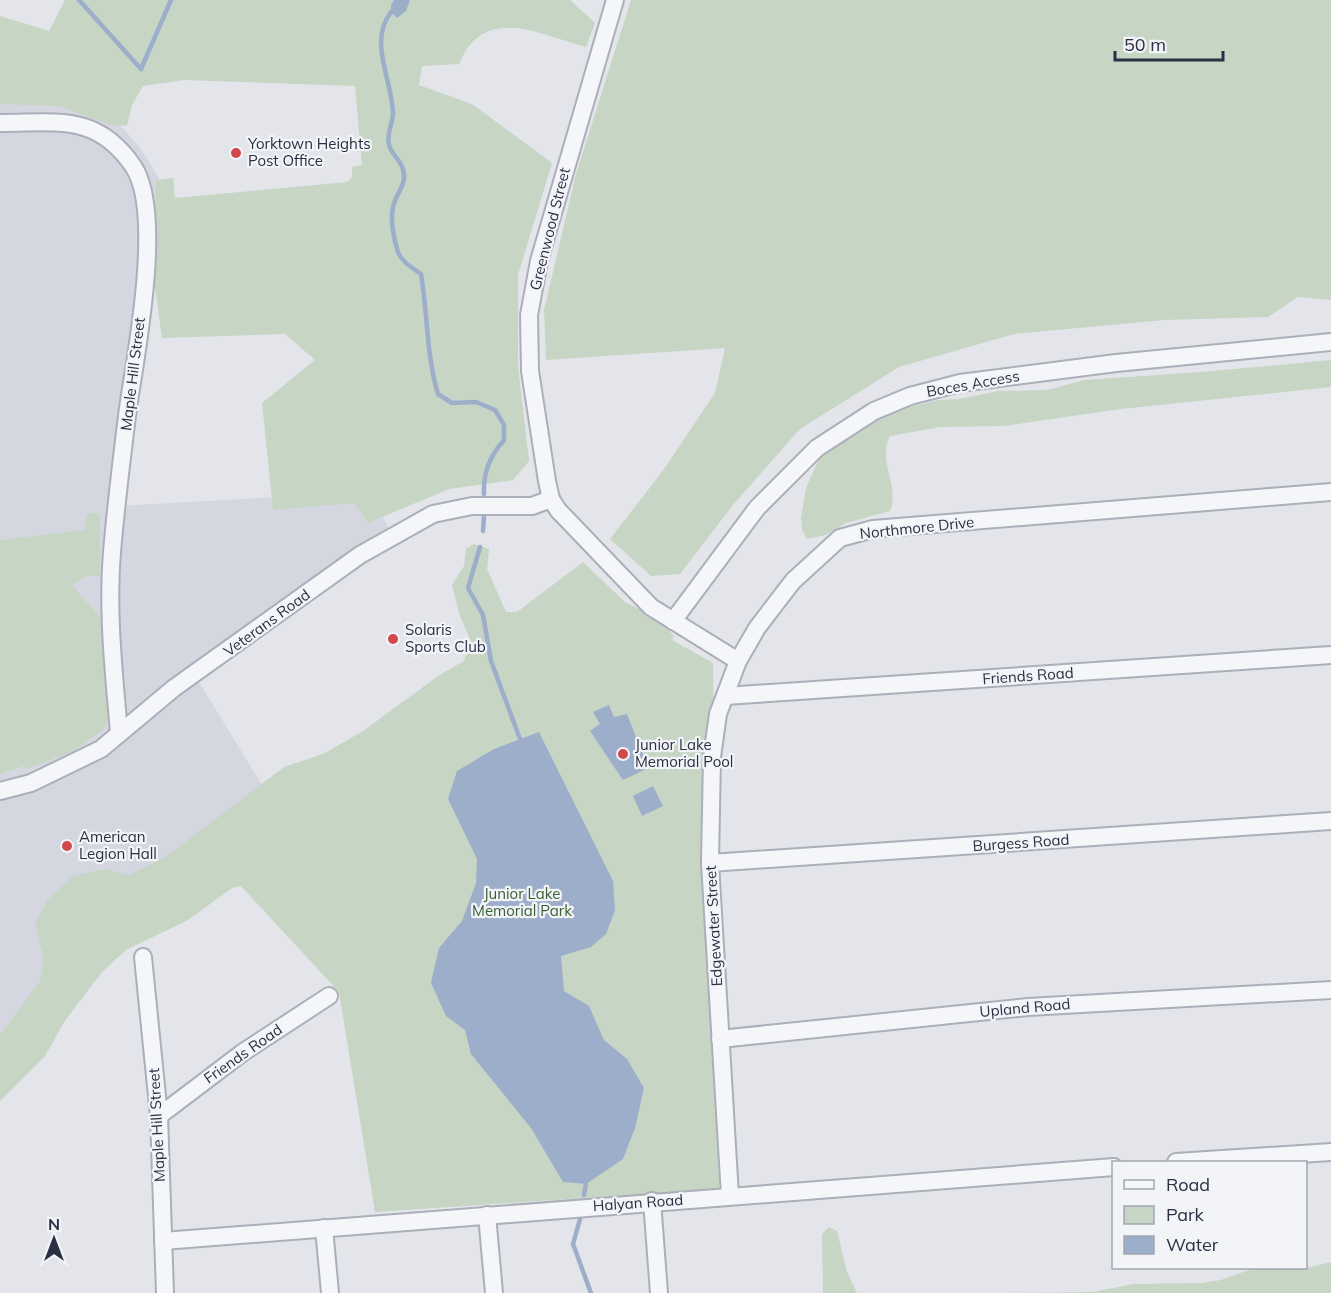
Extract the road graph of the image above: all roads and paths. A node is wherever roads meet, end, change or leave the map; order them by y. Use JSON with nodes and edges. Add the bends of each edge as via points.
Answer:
{"nodes":[{"id":1,"x":615,"y":0,"type":"edge"},
{"id":2,"x":0,"y":123,"type":"edge"},
{"id":3,"x":1331,"y":342,"type":"edge"},
{"id":4,"x":1331,"y":492,"type":"edge"},
{"id":5,"x":551,"y":499,"type":"junction"},
{"id":6,"x":673,"y":621,"type":"junction"},
{"id":7,"x":1331,"y":655,"type":"edge"},
{"id":8,"x":738,"y":661,"type":"junction"},
{"id":9,"x":725,"y":696,"type":"junction"},
{"id":10,"x":119,"y":734,"type":"junction"},
{"id":11,"x":0,"y":791,"type":"edge"},
{"id":12,"x":1331,"y":821,"type":"edge"},
{"id":13,"x":710,"y":863,"type":"junction"},
{"id":14,"x":143,"y":957,"type":"dead end"},
{"id":15,"x":1331,"y":990,"type":"edge"},
{"id":16,"x":329,"y":996,"type":"dead end"},
{"id":17,"x":720,"y":1039,"type":"junction"},
{"id":18,"x":159,"y":1116,"type":"junction"},
{"id":19,"x":1331,"y":1152,"type":"edge"},
{"id":20,"x":1192,"y":1161,"type":"edge"},
{"id":21,"x":1112,"y":1167,"type":"edge"},
{"id":22,"x":730,"y":1196,"type":"junction"},
{"id":23,"x":652,"y":1201,"type":"junction"},
{"id":24,"x":487,"y":1215,"type":"junction"},
{"id":25,"x":324,"y":1228,"type":"junction"},
{"id":26,"x":163,"y":1242,"type":"junction"},
{"id":27,"x":165,"y":1293,"type":"edge"},
{"id":28,"x":330,"y":1293,"type":"edge"},
{"id":29,"x":494,"y":1293,"type":"edge"},
{"id":30,"x":660,"y":1293,"type":"edge"}],
"edges":[{"from":1,"to":5,"type":"street","name":"Greenwood Street","via":[[539,261],[529,315],[530,370]]},
{"from":2,"to":10,"type":"street","name":"Maple Hill Street","via":[[91,127],[122,151],[144,192],[145,275],[120,471],[110,590]]},
{"from":3,"to":6,"type":"street","name":"Boces Access","via":[[971,382],[874,411],[817,448],[757,508]]},
{"from":4,"to":8,"type":"street","name":"Northmore Drive","via":[[873,530],[840,538],[793,581],[757,628]]},
{"from":5,"to":6,"type":"street","via":[[622,579],[651,607]]},
{"from":5,"to":10,"type":"street","name":"Veterans Road","via":[[532,506],[472,506],[433,514],[360,555],[174,688]]},
{"from":6,"to":8,"type":"street"},
{"from":7,"to":9,"type":"street","name":"Friends Road"},
{"from":8,"to":9,"type":"street","name":"Edgewater Street"},
{"from":9,"to":13,"type":"street","name":"Edgewater Street","via":[[718,714],[712,757]]},
{"from":10,"to":11,"type":"street","name":"Veterans Road","via":[[101,748],[41,778]]},
{"from":12,"to":13,"type":"street","name":"Burgess Road"},
{"from":13,"to":17,"type":"street","name":"Edgewater Street"},
{"from":14,"to":18,"type":"street","name":"Maple Hill Street"},
{"from":15,"to":17,"type":"street","name":"Upland Road","via":[[1028,1007]]},
{"from":16,"to":18,"type":"street","name":"Friends Road","via":[[242,1053]]},
{"from":17,"to":22,"type":"street","name":"Edgewater Street"},
{"from":18,"to":26,"type":"street","name":"Maple Hill Street"},
{"from":19,"to":20,"type":"street"},
{"from":21,"to":22,"type":"street","name":"Halyan Road"},
{"from":22,"to":23,"type":"street","name":"Halyan Road"},
{"from":23,"to":24,"type":"street","name":"Halyan Road"},
{"from":23,"to":30,"type":"street"},
{"from":24,"to":25,"type":"street","name":"Halyan Road"},
{"from":24,"to":29,"type":"street"},
{"from":25,"to":26,"type":"street","name":"Halyan Road"},
{"from":25,"to":28,"type":"street"},
{"from":26,"to":27,"type":"street","name":"Maple Hill Street"}]}
